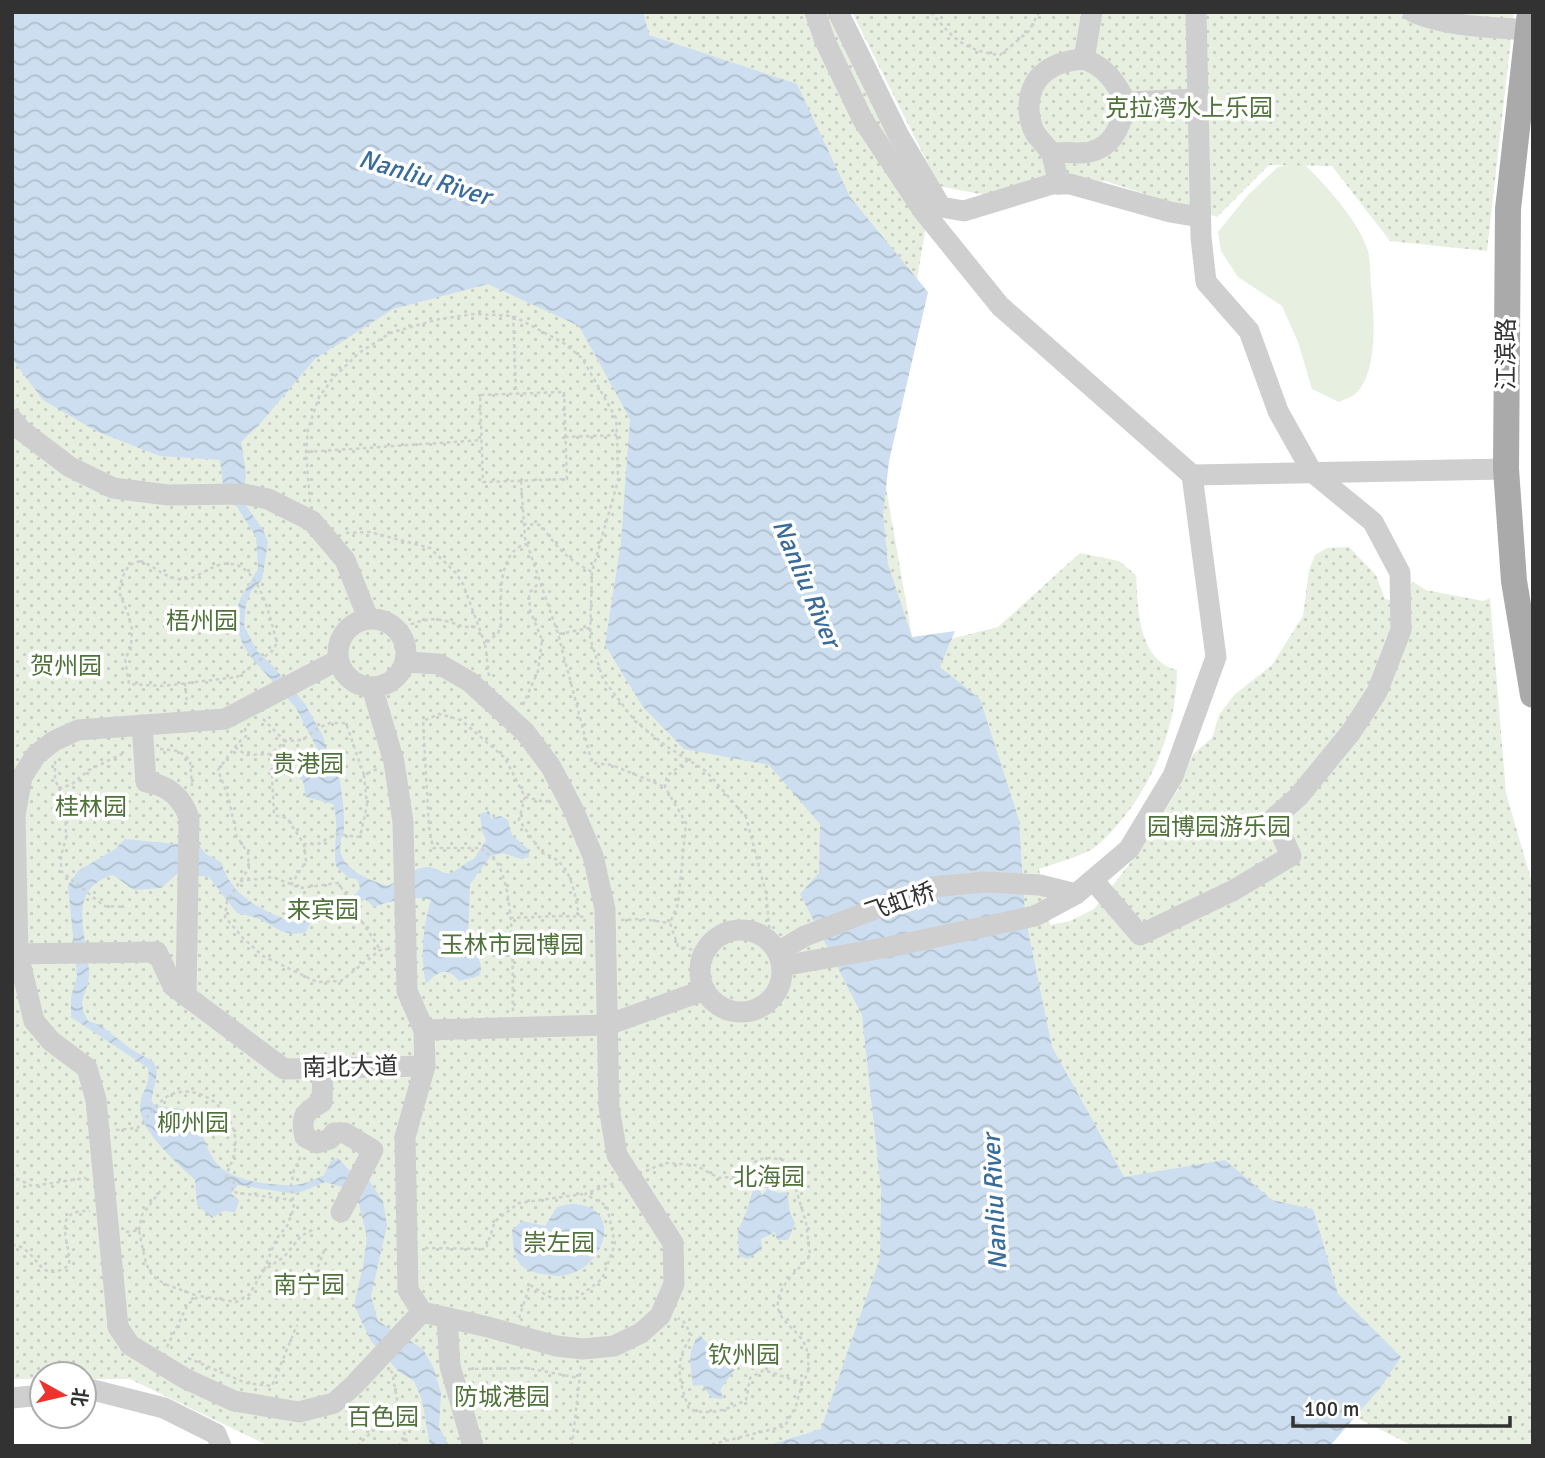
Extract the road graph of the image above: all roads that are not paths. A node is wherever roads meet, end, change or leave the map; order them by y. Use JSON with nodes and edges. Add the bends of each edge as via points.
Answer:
{"nodes":[{"id":1,"x":815,"y":12,"type":"edge"},
{"id":2,"x":838,"y":12,"type":"edge"},
{"id":3,"x":1092,"y":12,"type":"edge"},
{"id":4,"x":1196,"y":12,"type":"edge"},
{"id":5,"x":1413,"y":12,"type":"edge"},
{"id":6,"x":1529,"y":21,"type":"edge"},
{"id":7,"x":1084,"y":60,"type":"junction"},
{"id":8,"x":1198,"y":99,"type":"junction"},
{"id":9,"x":1126,"y":103,"type":"junction"},
{"id":10,"x":1533,"y":108,"type":"edge"},
{"id":11,"x":1052,"y":154,"type":"junction"},
{"id":12,"x":1059,"y":184,"type":"junction"},
{"id":13,"x":1200,"y":218,"type":"junction"},
{"id":14,"x":12,"y":419,"type":"edge"},
{"id":15,"x":1506,"y":468,"type":"junction"},
{"id":16,"x":1312,"y":472,"type":"junction"},
{"id":17,"x":1192,"y":475,"type":"junction"},
{"id":18,"x":1533,"y":594,"type":"edge"},
{"id":19,"x":368,"y":618,"type":"junction"},
{"id":20,"x":338,"y":660,"type":"junction"},
{"id":21,"x":405,"y":662,"type":"junction"},
{"id":22,"x":372,"y":687,"type":"junction"},
{"id":23,"x":1533,"y":695,"type":"edge"},
{"id":24,"x":142,"y":725,"type":"junction"},
{"id":25,"x":1093,"y":880,"type":"junction"},
{"id":26,"x":1076,"y":894,"type":"junction"},
{"id":27,"x":15,"y":954,"type":"edge"},
{"id":28,"x":777,"y":954,"type":"junction"},
{"id":29,"x":705,"y":990,"type":"junction"},
{"id":30,"x":187,"y":996,"type":"junction"},
{"id":31,"x":607,"y":1025,"type":"junction"},
{"id":32,"x":424,"y":1030,"type":"junction"},
{"id":33,"x":425,"y":1066,"type":"junction"},
{"id":34,"x":323,"y":1068,"type":"junction"},
{"id":35,"x":411,"y":1116,"type":"junction"},
{"id":36,"x":373,"y":1150,"type":"junction"},
{"id":37,"x":346,"y":1204,"type":"dead end"},
{"id":38,"x":422,"y":1312,"type":"junction"},
{"id":39,"x":447,"y":1318,"type":"junction"},
{"id":40,"x":98,"y":1391,"type":"edge"},
{"id":41,"x":221,"y":1446,"type":"edge"},
{"id":42,"x":473,"y":1446,"type":"edge"}],
"edges":[{"from":1,"to":17,"type":"street","via":[[863,121],[924,212],[997,303]]},
{"from":2,"to":12,"type":"street","via":[[898,134],[941,207],[964,211]]},
{"from":3,"to":7,"type":"street"},
{"from":4,"to":8,"type":"street"},
{"from":5,"to":6,"type":"street","via":[[1456,23]]},
{"from":6,"to":15,"type":"main road","name":"江滨路","via":[[1508,209]]},
{"from":7,"to":9,"type":"street","via":[[1107,73]]},
{"from":7,"to":11,"type":"street","via":[[1068,60],[1035,80],[1030,120]]},
{"from":8,"to":9,"type":"street"},
{"from":8,"to":13,"type":"street"},
{"from":9,"to":11,"type":"street","via":[[1115,136],[1102,148]]},
{"from":10,"to":18,"type":"main road","name":"江滨路","via":[[1523,201],[1519,344],[1525,528]]},
{"from":11,"to":12,"type":"street"},
{"from":12,"to":13,"type":"street"},
{"from":13,"to":16,"type":"street","via":[[1206,282],[1249,331],[1278,411]]},
{"from":14,"to":19,"type":"street","via":[[70,467],[113,488],[268,499],[312,521],[345,561]]},
{"from":15,"to":16,"type":"street"},
{"from":15,"to":23,"type":"main road","name":"江滨路","via":[[1514,581]]},
{"from":16,"to":17,"type":"street"},
{"from":16,"to":25,"type":"street","via":[[1373,522],[1400,573],[1401,630],[1377,691],[1351,732],[1298,797],[1274,818],[1291,856],[1234,890],[1140,935]]},
{"from":17,"to":25,"type":"street","name":"飞虹桥","via":[[1216,657],[1173,776],[1129,849]]},
{"from":19,"to":20,"type":"street","via":[[348,628],[341,638]]},
{"from":19,"to":21,"type":"street","via":[[390,623],[398,630],[404,640]]},
{"from":20,"to":22,"type":"street","via":[[351,680]]},
{"from":20,"to":24,"type":"street","via":[[225,719]]},
{"from":21,"to":22,"type":"street","via":[[393,680]]},
{"from":21,"to":31,"type":"street","via":[[439,664],[470,682],[516,724],[566,793],[593,856],[604,909]]},
{"from":22,"to":32,"type":"street","via":[[394,762],[403,822],[407,991]]},
{"from":24,"to":27,"type":"street","via":[[78,730],[36,755],[22,777],[15,815]]},
{"from":24,"to":30,"type":"street","via":[[146,782],[173,792],[189,818]]},
{"from":25,"to":26,"type":"street","name":"飞虹桥"},
{"from":26,"to":28,"type":"street","name":"飞虹桥","via":[[1035,916],[888,947],[815,959]]},
{"from":26,"to":28,"type":"street","name":"飞虹桥","via":[[1040,885],[932,887],[805,936]]},
{"from":27,"to":30,"type":"street","name":"南北大道","via":[[157,952],[173,986]]},
{"from":27,"to":38,"type":"street","via":[[33,1021],[87,1068],[96,1100],[118,1327],[130,1345],[234,1401],[299,1412],[334,1403]]},
{"from":28,"to":29,"type":"street","via":[[781,980],[776,993],[754,1010],[726,1009]]},
{"from":28,"to":29,"type":"street","via":[[760,934],[748,930],[723,934],[712,942],[701,965]]},
{"from":29,"to":31,"type":"street","name":"南北大道"},
{"from":30,"to":34,"type":"street","name":"南北大道","via":[[284,1069]]},
{"from":31,"to":32,"type":"street","name":"南北大道"},
{"from":31,"to":39,"type":"street","via":[[609,1107],[617,1155],[673,1242],[674,1284],[660,1316],[641,1333],[614,1346],[583,1349]]},
{"from":32,"to":33,"type":"street","name":"南北大道"},
{"from":33,"to":34,"type":"street","name":"南北大道"},
{"from":33,"to":35,"type":"street"},
{"from":34,"to":36,"type":"street","via":[[322,1102],[307,1110],[302,1124],[305,1138],[317,1143],[334,1133],[345,1133]]},
{"from":35,"to":36,"type":"street"},
{"from":35,"to":38,"type":"street","via":[[405,1137],[408,1290]]},
{"from":36,"to":37,"type":"street"},
{"from":38,"to":39,"type":"street"},
{"from":39,"to":42,"type":"street","via":[[451,1371]]},
{"from":40,"to":41,"type":"street","via":[[164,1408],[216,1434]]}]}
